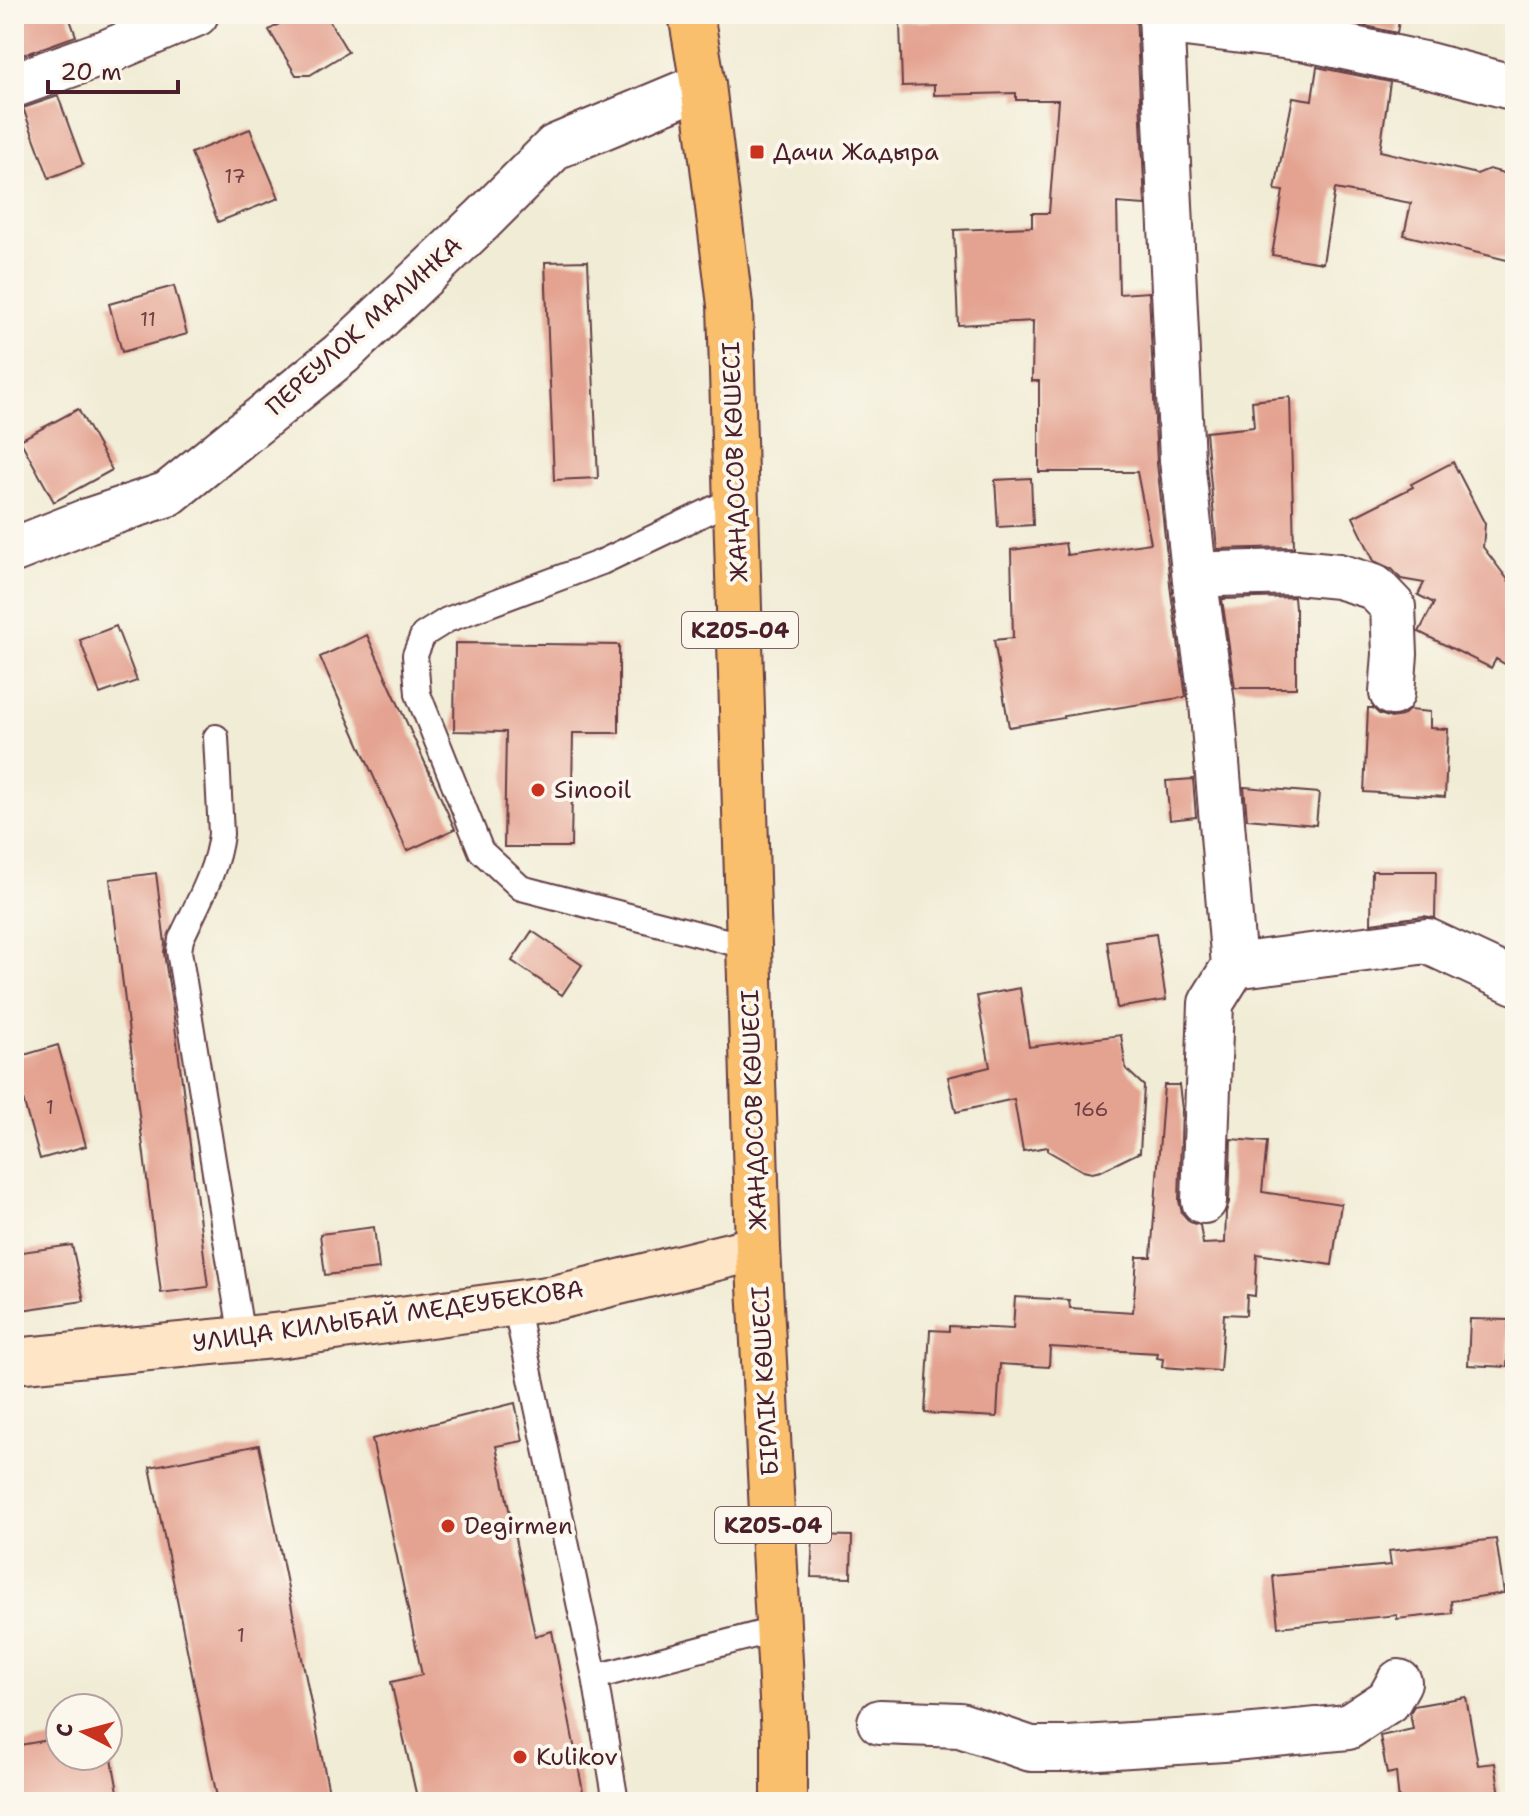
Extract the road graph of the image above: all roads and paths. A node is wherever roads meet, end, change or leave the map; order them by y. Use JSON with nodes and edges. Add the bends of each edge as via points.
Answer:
{"nodes":[{"id":1,"x":196,"y":14,"type":"edge"},
{"id":2,"x":691,"y":14,"type":"edge"},
{"id":3,"x":1161,"y":18,"type":"edge"},
{"id":4,"x":14,"y":85,"type":"edge"},
{"id":5,"x":703,"y":85,"type":"junction"},
{"id":6,"x":1515,"y":88,"type":"edge"},
{"id":7,"x":736,"y":498,"type":"junction"},
{"id":8,"x":14,"y":550,"type":"edge"},
{"id":9,"x":1195,"y":578,"type":"junction"},
{"id":10,"x":1392,"y":693,"type":"dead end"},
{"id":11,"x":216,"y":737,"type":"dead end"},
{"id":12,"x":749,"y":947,"type":"junction"},
{"id":13,"x":1234,"y":966,"type":"junction"},
{"id":14,"x":1515,"y":982,"type":"edge"},
{"id":15,"x":1204,"y":1201,"type":"dead end"},
{"id":16,"x":758,"y":1248,"type":"junction"},
{"id":17,"x":515,"y":1304,"type":"junction"},
{"id":18,"x":242,"y":1338,"type":"junction"},
{"id":19,"x":14,"y":1361,"type":"edge"},
{"id":20,"x":778,"y":1629,"type":"junction"},
{"id":21,"x":595,"y":1677,"type":"junction"},
{"id":22,"x":1399,"y":1682,"type":"dead end"},
{"id":23,"x":880,"y":1722,"type":"dead end"},
{"id":24,"x":616,"y":1802,"type":"edge"},
{"id":25,"x":784,"y":1802,"type":"edge"}],
"edges":[{"from":1,"to":4,"type":"street"},
{"from":2,"to":5,"type":"main road","name":"ЖАНДОСОВ КӨШЕСІ","number":"KZ05-04"},
{"from":3,"to":6,"type":"street","via":[[1319,41]]},
{"from":3,"to":9,"type":"street","via":[[1182,460]]},
{"from":5,"to":7,"type":"main road","name":"ЖАНДОСОВ КӨШЕСІ","number":"KZ05-04","via":[[730,305]]},
{"from":5,"to":8,"type":"street","name":"ПЕРЕУЛОК МАЛИНКА","via":[[555,147],[341,354],[168,494]]},
{"from":7,"to":12,"type":"main road","name":"ЖАНДОСОВ КӨШЕСІ","number":"KZ05-04"},
{"from":7,"to":12,"type":"lane","via":[[602,562],[447,620],[423,635],[415,655],[418,694],[481,851],[521,888]]},
{"from":9,"to":10,"type":"street","via":[[1296,572],[1338,576],[1374,587],[1393,607]]},
{"from":9,"to":13,"type":"street","via":[[1212,703]]},
{"from":11,"to":18,"type":"lane","via":[[219,846],[179,951]]},
{"from":12,"to":16,"type":"main road","name":"ЖАНДОСОВ КӨШЕСІ","number":"KZ05-04"},
{"from":13,"to":14,"type":"street","via":[[1427,941]]},
{"from":13,"to":15,"type":"street","via":[[1211,1003]]},
{"from":16,"to":17,"type":"main road","name":"УЛИЦА КИЛЫБАЙ МЕДЕУБЕКОВА"},
{"from":16,"to":20,"type":"main road","name":"БІРЛІК КӨШЕСІ","number":"KZ05-04"},
{"from":17,"to":18,"type":"main road","name":"УЛИЦА КИЛЫБАЙ МЕДЕУБЕКОВА"},
{"from":17,"to":21,"type":"lane"},
{"from":18,"to":19,"type":"main road","name":"УЛИЦА КИЛЫБАЙ МЕДЕУБЕКОВА"},
{"from":20,"to":21,"type":"lane"},
{"from":20,"to":25,"type":"main road","name":"БІРЛІК КӨШЕСІ","number":"KZ05-04"},
{"from":21,"to":24,"type":"lane"},
{"from":22,"to":23,"type":"street","via":[[1389,1700],[1348,1727],[1223,1739],[1031,1749],[960,1725]]}]}
